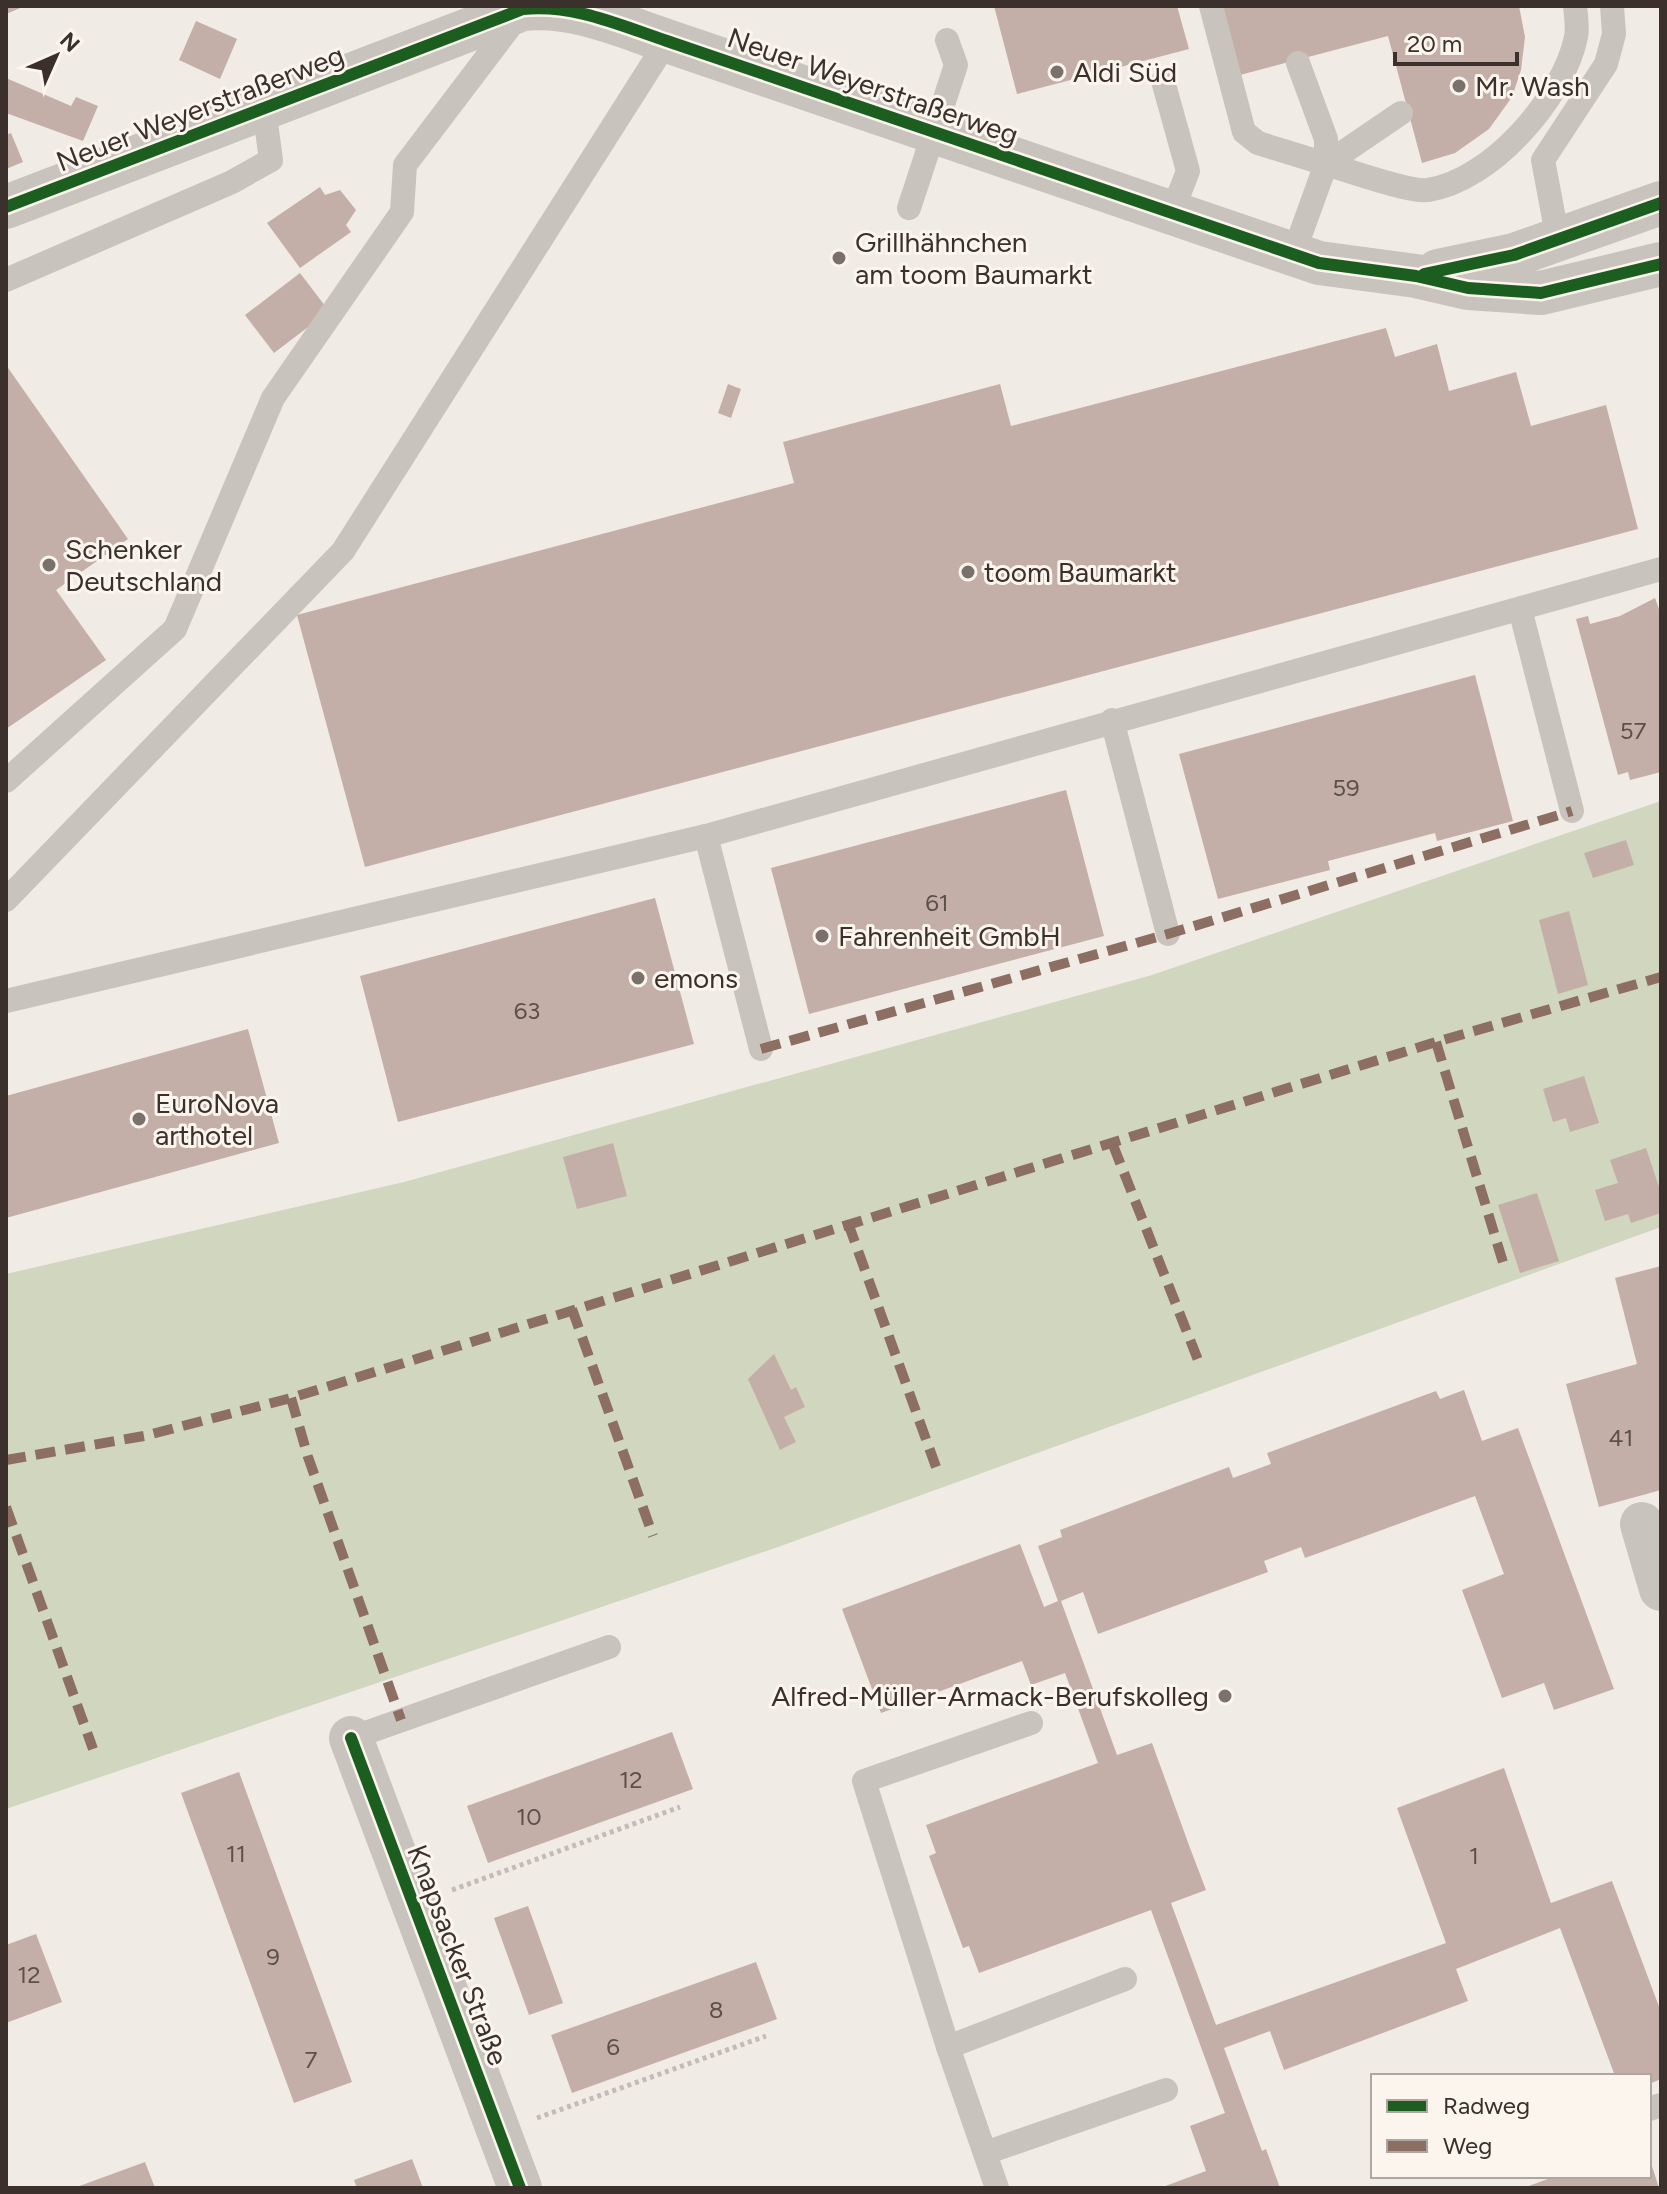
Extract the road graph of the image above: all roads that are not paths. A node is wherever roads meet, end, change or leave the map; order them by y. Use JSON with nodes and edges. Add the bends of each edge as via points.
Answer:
{"nodes":[{"id":1,"x":1211,"y":6,"type":"edge"},
{"id":2,"x":1575,"y":6,"type":"edge"},
{"id":3,"x":1612,"y":6,"type":"edge"},
{"id":4,"x":520,"y":8,"type":"edge"},
{"id":5,"x":947,"y":40,"type":"dead end"},
{"id":6,"x":667,"y":41,"type":"junction"},
{"id":7,"x":1298,"y":63,"type":"dead end"},
{"id":8,"x":1163,"y":81,"type":"dead end"},
{"id":9,"x":264,"y":108,"type":"junction"},
{"id":10,"x":1401,"y":113,"type":"dead end"},
{"id":11,"x":936,"y":134,"type":"junction"},
{"id":12,"x":1326,"y":164,"type":"junction"},
{"id":13,"x":1661,"y":203,"type":"edge"},
{"id":14,"x":6,"y":207,"type":"edge"},
{"id":15,"x":909,"y":208,"type":"dead end"},
{"id":16,"x":1171,"y":215,"type":"junction"},
{"id":17,"x":1558,"y":240,"type":"junction"},
{"id":18,"x":1293,"y":255,"type":"junction"},
{"id":19,"x":1661,"y":264,"type":"edge"},
{"id":20,"x":1416,"y":276,"type":"junction"},
{"id":21,"x":6,"y":280,"type":"edge"},
{"id":22,"x":1661,"y":569,"type":"edge"},
{"id":23,"x":1520,"y":609,"type":"junction"},
{"id":24,"x":1112,"y":720,"type":"junction"},
{"id":25,"x":6,"y":781,"type":"edge"},
{"id":26,"x":1572,"y":811,"type":"dead end"},
{"id":27,"x":706,"y":836,"type":"junction"},
{"id":28,"x":6,"y":900,"type":"edge"},
{"id":29,"x":1168,"y":934,"type":"dead end"},
{"id":30,"x":6,"y":1001,"type":"edge"},
{"id":31,"x":761,"y":1049,"type":"dead end"},
{"id":32,"x":1642,"y":1524,"type":"dead end"},
{"id":33,"x":1661,"y":1589,"type":"edge"},
{"id":34,"x":609,"y":1647,"type":"dead end"},
{"id":35,"x":1031,"y":1723,"type":"dead end"},
{"id":36,"x":351,"y":1738,"type":"joint"},
{"id":37,"x":1125,"y":1979,"type":"dead end"},
{"id":38,"x":948,"y":2047,"type":"junction"},
{"id":39,"x":1166,"y":2090,"type":"dead end"},
{"id":40,"x":985,"y":2153,"type":"junction"},
{"id":41,"x":520,"y":2188,"type":"edge"},
{"id":42,"x":997,"y":2188,"type":"edge"}],
"edges":[{"from":1,"to":12,"type":"lane","via":[[1244,132],[1258,143]]},
{"from":2,"to":12,"type":"lane","via":[[1576,36],[1556,84],[1513,144],[1469,176],[1426,191]]},
{"from":3,"to":17,"type":"lane","via":[[1614,34],[1606,64],[1543,160]]},
{"from":4,"to":6,"type":"street","name":"Neuer Weyerstraßerweg","via":[[574,10]]},
{"from":4,"to":9,"type":"street","name":"Neuer Weyerstraßerweg"},
{"from":4,"to":25,"type":"lane","via":[[405,165],[402,212],[273,398],[175,629]]},
{"from":5,"to":11,"type":"lane","via":[[956,65]]},
{"from":6,"to":11,"type":"street","name":"Neuer Weyerstraßerweg"},
{"from":6,"to":28,"type":"lane","via":[[343,551]]},
{"from":7,"to":12,"type":"lane","via":[[1326,139]]},
{"from":8,"to":16,"type":"lane","via":[[1188,171]]},
{"from":9,"to":14,"type":"street","name":"Neuer Weyerstraßerweg"},
{"from":9,"to":21,"type":"lane","via":[[271,160]]},
{"from":10,"to":12,"type":"lane"},
{"from":11,"to":15,"type":"lane"},
{"from":11,"to":16,"type":"street","name":"Neuer Weyerstraßerweg"},
{"from":12,"to":18,"type":"lane"},
{"from":13,"to":17,"type":"street","name":"Neuer Weyerstraßerweg"},
{"from":16,"to":18,"type":"street","name":"Neuer Weyerstraßerweg"},
{"from":17,"to":20,"type":"street","name":"Neuer Weyerstraßerweg"},
{"from":18,"to":20,"type":"street","name":"Neuer Weyerstraßerweg"},
{"from":19,"to":20,"type":"street","name":"Neuer Weyerstraßerweg","via":[[1541,293],[1468,288]]},
{"from":22,"to":23,"type":"lane"},
{"from":23,"to":24,"type":"lane"},
{"from":23,"to":26,"type":"lane"},
{"from":24,"to":27,"type":"lane"},
{"from":24,"to":29,"type":"lane"},
{"from":27,"to":30,"type":"lane"},
{"from":27,"to":31,"type":"lane"},
{"from":32,"to":33,"type":"street"},
{"from":34,"to":36,"type":"lane"},
{"from":35,"to":38,"type":"lane","via":[[864,1781]]},
{"from":36,"to":41,"type":"street","name":"Knapsacker Straße"},
{"from":37,"to":38,"type":"lane"},
{"from":38,"to":40,"type":"lane"},
{"from":39,"to":40,"type":"lane"},
{"from":40,"to":42,"type":"lane"}]}
